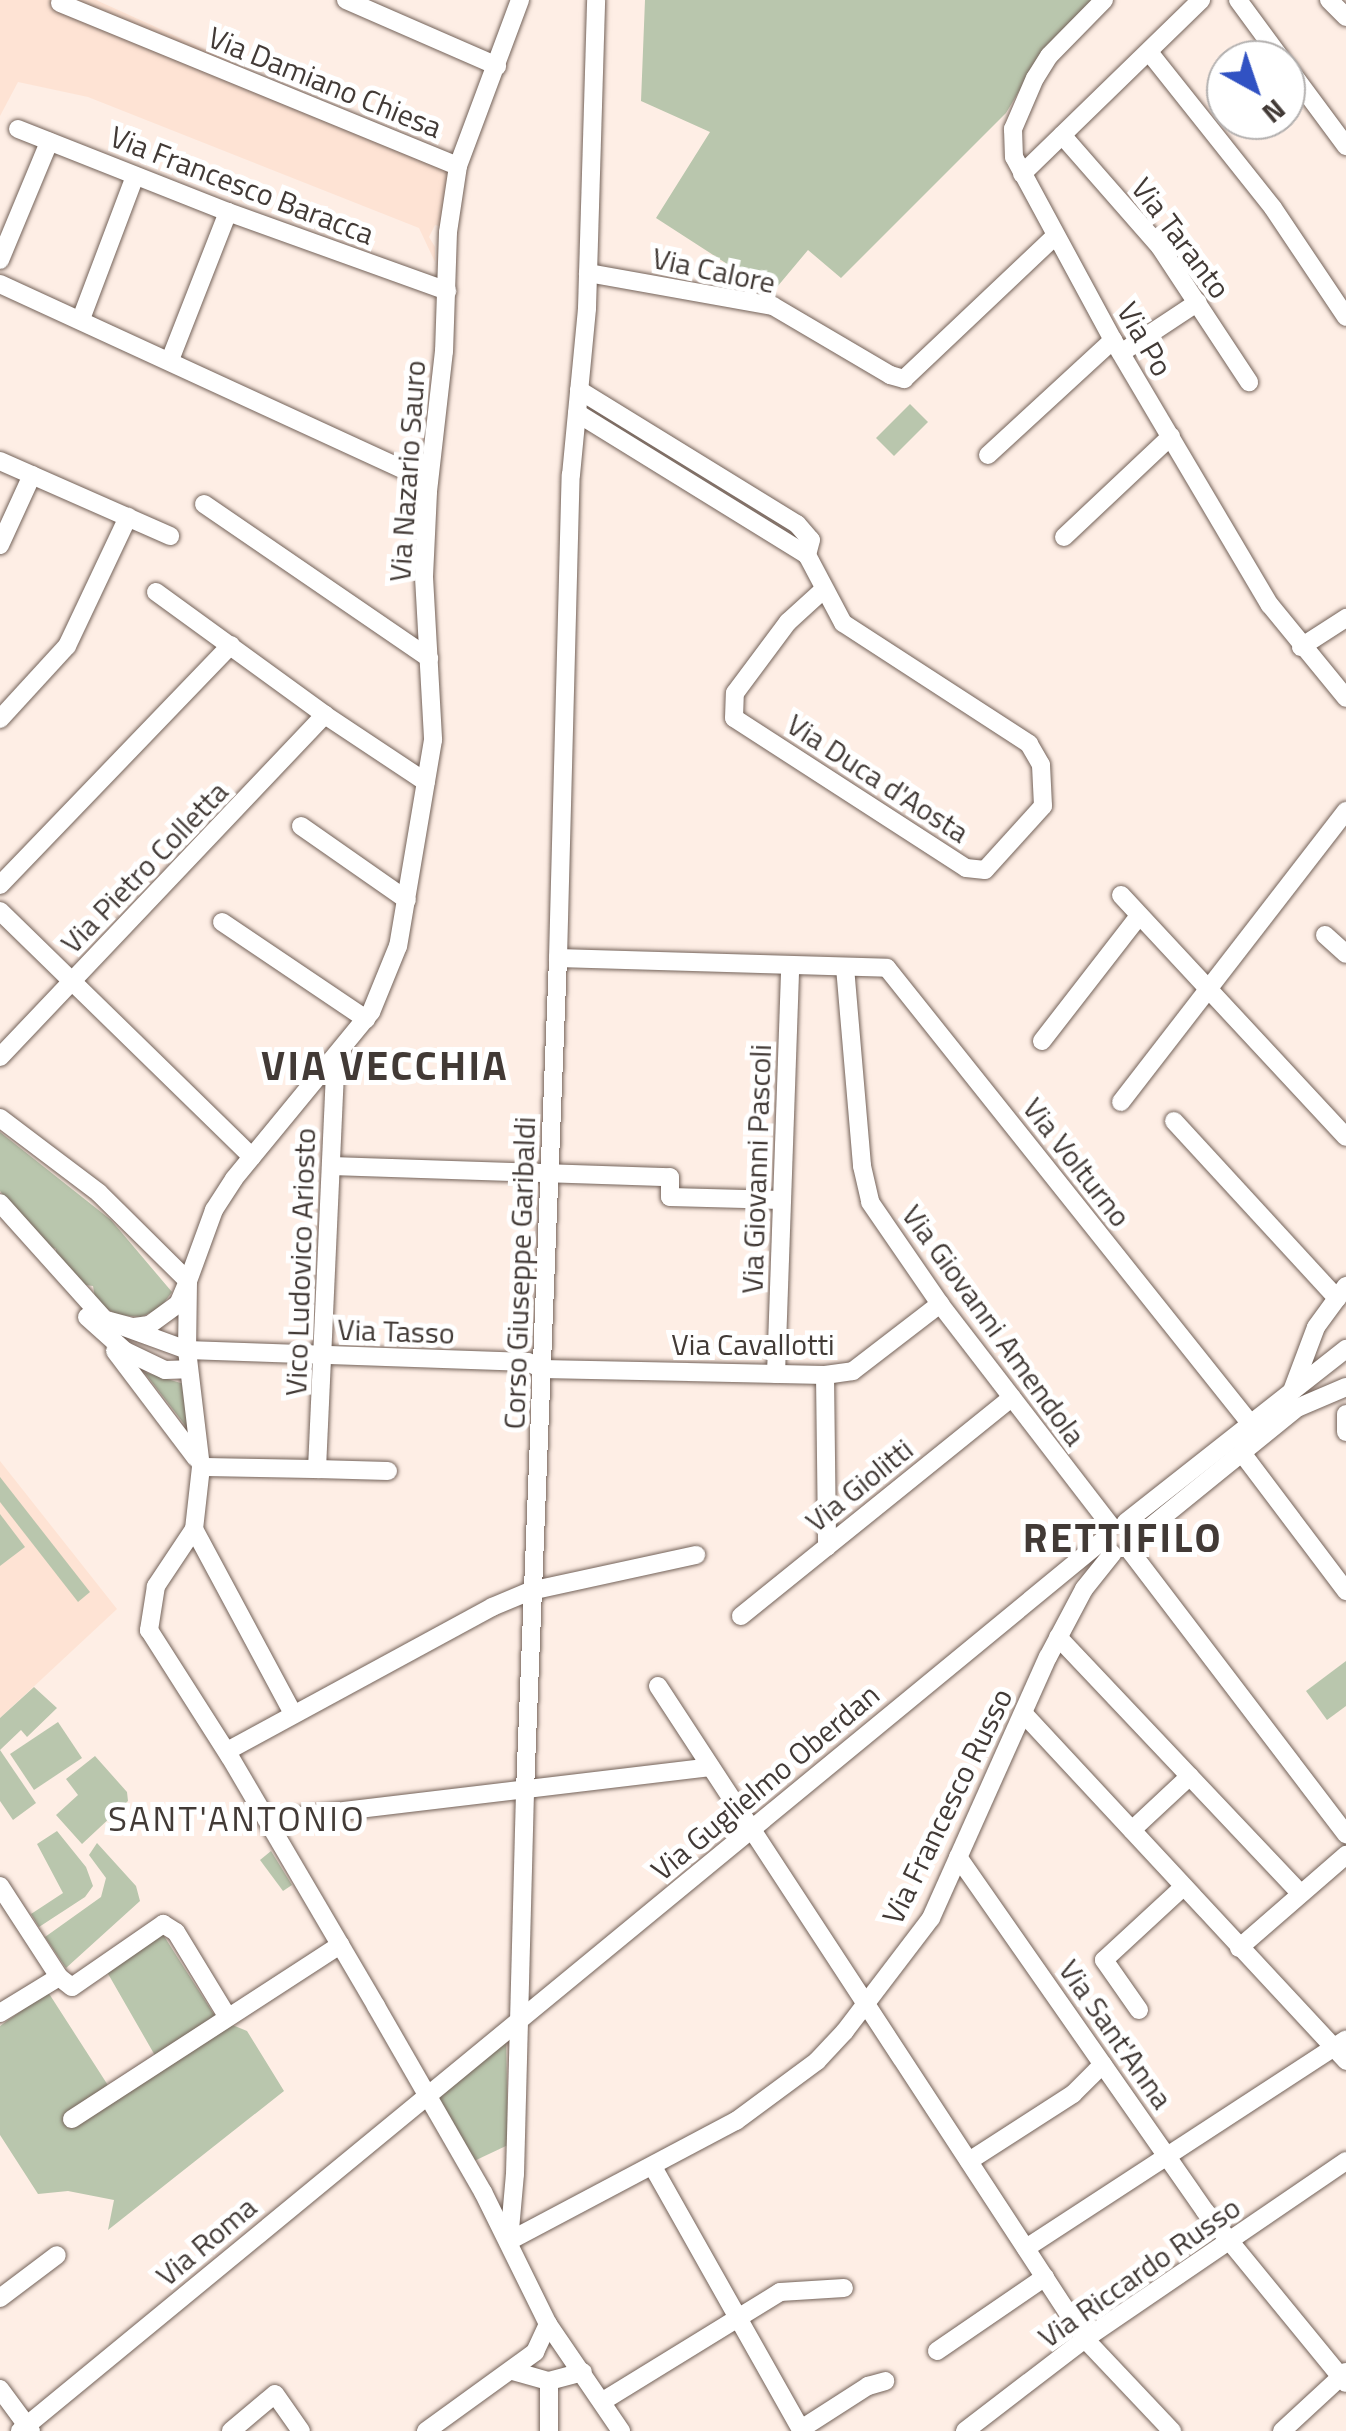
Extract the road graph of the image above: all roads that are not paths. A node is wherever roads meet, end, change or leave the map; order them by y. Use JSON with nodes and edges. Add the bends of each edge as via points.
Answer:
{"nodes":[{"id":1,"x":346,"y":0,"type":"edge"},
{"id":2,"x":520,"y":0,"type":"edge"},
{"id":3,"x":596,"y":0,"type":"edge"},
{"id":4,"x":1104,"y":0,"type":"edge"},
{"id":5,"x":1201,"y":0,"type":"edge"},
{"id":6,"x":1238,"y":0,"type":"edge"},
{"id":7,"x":1329,"y":0,"type":"edge"},
{"id":8,"x":60,"y":3,"type":"dead end"},
{"id":9,"x":1346,"y":17,"type":"edge"},
{"id":10,"x":1268,"y":40,"type":"edge"},
{"id":11,"x":1148,"y":52,"type":"junction"},
{"id":12,"x":497,"y":66,"type":"junction"},
{"id":13,"x":1306,"y":92,"type":"edge"},
{"id":14,"x":18,"y":129,"type":"dead end"},
{"id":15,"x":1062,"y":135,"type":"junction"},
{"id":16,"x":50,"y":142,"type":"junction"},
{"id":17,"x":1346,"y":146,"type":"edge"},
{"id":18,"x":458,"y":166,"type":"junction"},
{"id":19,"x":1022,"y":174,"type":"junction"},
{"id":20,"x":135,"y":176,"type":"junction"},
{"id":21,"x":228,"y":212,"type":"junction"},
{"id":22,"x":1054,"y":236,"type":"junction"},
{"id":23,"x":0,"y":260,"type":"edge"},
{"id":24,"x":588,"y":272,"type":"junction"},
{"id":25,"x":0,"y":284,"type":"edge"},
{"id":26,"x":446,"y":290,"type":"junction"},
{"id":27,"x":1198,"y":302,"type":"junction"},
{"id":28,"x":1346,"y":316,"type":"edge"},
{"id":29,"x":80,"y":320,"type":"junction"},
{"id":30,"x":1117,"y":346,"type":"junction"},
{"id":31,"x":170,"y":360,"type":"junction"},
{"id":32,"x":1249,"y":382,"type":"dead end"},
{"id":33,"x":579,"y":390,"type":"junction"},
{"id":34,"x":577,"y":412,"type":"junction"},
{"id":35,"x":1171,"y":436,"type":"junction"},
{"id":36,"x":988,"y":456,"type":"dead end"},
{"id":37,"x":0,"y":460,"type":"edge"},
{"id":38,"x":32,"y":475,"type":"junction"},
{"id":39,"x":429,"y":482,"type":"junction"},
{"id":40,"x":204,"y":504,"type":"dead end"},
{"id":41,"x":128,"y":517,"type":"junction"},
{"id":42,"x":170,"y":536,"type":"dead end"},
{"id":43,"x":1064,"y":537,"type":"dead end"},
{"id":44,"x":0,"y":546,"type":"edge"},
{"id":45,"x":807,"y":555,"type":"junction"},
{"id":46,"x":823,"y":590,"type":"junction"},
{"id":47,"x":156,"y":592,"type":"dead end"},
{"id":48,"x":1346,"y":618,"type":"edge"},
{"id":49,"x":231,"y":645,"type":"junction"},
{"id":50,"x":1301,"y":647,"type":"junction"},
{"id":51,"x":428,"y":658,"type":"junction"},
{"id":52,"x":1346,"y":698,"type":"edge"},
{"id":53,"x":325,"y":715,"type":"junction"},
{"id":54,"x":0,"y":719,"type":"edge"},
{"id":55,"x":426,"y":782,"type":"junction"},
{"id":56,"x":1346,"y":810,"type":"edge"},
{"id":57,"x":301,"y":826,"type":"dead end"},
{"id":58,"x":0,"y":885,"type":"edge"},
{"id":59,"x":1121,"y":895,"type":"dead end"},
{"id":60,"x":407,"y":900,"type":"junction"},
{"id":61,"x":0,"y":911,"type":"edge"},
{"id":62,"x":1139,"y":916,"type":"junction"},
{"id":63,"x":222,"y":922,"type":"dead end"},
{"id":64,"x":1325,"y":935,"type":"dead end"},
{"id":65,"x":1346,"y":954,"type":"edge"},
{"id":66,"x":558,"y":958,"type":"junction"},
{"id":67,"x":790,"y":965,"type":"junction"},
{"id":68,"x":844,"y":967,"type":"junction"},
{"id":69,"x":72,"y":981,"type":"junction"},
{"id":70,"x":1207,"y":992,"type":"junction"},
{"id":71,"x":366,"y":1018,"type":"junction"},
{"id":72,"x":1042,"y":1042,"type":"dead end"},
{"id":73,"x":0,"y":1057,"type":"edge"},
{"id":74,"x":336,"y":1057,"type":"junction"},
{"id":75,"x":1121,"y":1102,"type":"dead end"},
{"id":76,"x":0,"y":1118,"type":"edge"},
{"id":77,"x":1174,"y":1122,"type":"dead end"},
{"id":78,"x":1346,"y":1136,"type":"edge"},
{"id":79,"x":252,"y":1157,"type":"junction"},
{"id":80,"x":331,"y":1166,"type":"junction"},
{"id":81,"x":550,"y":1175,"type":"junction"},
{"id":82,"x":782,"y":1200,"type":"junction"},
{"id":83,"x":0,"y":1203,"type":"edge"},
{"id":84,"x":0,"y":1214,"type":"edge"},
{"id":85,"x":188,"y":1281,"type":"junction"},
{"id":86,"x":1341,"y":1292,"type":"edge"},
{"id":87,"x":940,"y":1304,"type":"junction"},
{"id":88,"x":98,"y":1322,"type":"junction"},
{"id":89,"x":1346,"y":1349,"type":"edge"},
{"id":90,"x":187,"y":1350,"type":"junction"},
{"id":91,"x":324,"y":1356,"type":"junction"},
{"id":92,"x":542,"y":1368,"type":"junction"},
{"id":93,"x":188,"y":1369,"type":"junction"},
{"id":94,"x":776,"y":1374,"type":"junction"},
{"id":95,"x":825,"y":1376,"type":"junction"},
{"id":96,"x":1346,"y":1387,"type":"edge"},
{"id":97,"x":1292,"y":1391,"type":"junction"},
{"id":98,"x":1012,"y":1397,"type":"junction"},
{"id":99,"x":1346,"y":1414,"type":"edge"},
{"id":100,"x":1250,"y":1423,"type":"junction"},
{"id":101,"x":1346,"y":1432,"type":"edge"},
{"id":102,"x":1242,"y":1453,"type":"junction"},
{"id":103,"x":201,"y":1467,"type":"junction"},
{"id":104,"x":317,"y":1469,"type":"junction"},
{"id":105,"x":388,"y":1471,"type":"dead end"},
{"id":106,"x":194,"y":1529,"type":"junction"},
{"id":107,"x":1112,"y":1535,"type":"junction"},
{"id":108,"x":1134,"y":1545,"type":"junction"},
{"id":109,"x":827,"y":1547,"type":"junction"},
{"id":110,"x":696,"y":1555,"type":"dead end"},
{"id":111,"x":1054,"y":1578,"type":"junction"},
{"id":112,"x":1084,"y":1589,"type":"junction"},
{"id":113,"x":535,"y":1590,"type":"junction"},
{"id":114,"x":1346,"y":1591,"type":"edge"},
{"id":115,"x":741,"y":1616,"type":"dead end"},
{"id":116,"x":1058,"y":1637,"type":"junction"},
{"id":117,"x":658,"y":1686,"type":"dead end"},
{"id":118,"x":1023,"y":1713,"type":"junction"},
{"id":119,"x":293,"y":1714,"type":"junction"},
{"id":120,"x":227,"y":1751,"type":"junction"},
{"id":121,"x":710,"y":1767,"type":"junction"},
{"id":122,"x":1190,"y":1776,"type":"junction"},
{"id":123,"x":525,"y":1787,"type":"junction"},
{"id":124,"x":267,"y":1820,"type":"junction"},
{"id":125,"x":1132,"y":1830,"type":"junction"},
{"id":126,"x":749,"y":1831,"type":"junction"},
{"id":127,"x":1346,"y":1834,"type":"edge"},
{"id":128,"x":1346,"y":1855,"type":"edge"},
{"id":129,"x":958,"y":1856,"type":"junction"},
{"id":130,"x":0,"y":1886,"type":"edge"},
{"id":131,"x":1183,"y":1887,"type":"junction"},
{"id":132,"x":1300,"y":1894,"type":"junction"},
{"id":133,"x":340,"y":1945,"type":"junction"},
{"id":134,"x":1239,"y":1948,"type":"junction"},
{"id":135,"x":60,"y":1978,"type":"junction"},
{"id":136,"x":866,"y":2006,"type":"junction"},
{"id":137,"x":1139,"y":2010,"type":"dead end"},
{"id":138,"x":0,"y":2013,"type":"edge"},
{"id":139,"x":228,"y":2016,"type":"junction"},
{"id":140,"x":516,"y":2020,"type":"junction"},
{"id":141,"x":1342,"y":2049,"type":"edge"},
{"id":142,"x":1103,"y":2064,"type":"junction"},
{"id":143,"x":426,"y":2094,"type":"junction"},
{"id":144,"x":72,"y":2119,"type":"dead end"},
{"id":145,"x":1168,"y":2156,"type":"junction"},
{"id":146,"x":969,"y":2161,"type":"junction"},
{"id":147,"x":1346,"y":2161,"type":"edge"},
{"id":148,"x":653,"y":2167,"type":"junction"},
{"id":149,"x":515,"y":2174,"type":"junction"},
{"id":150,"x":483,"y":2192,"type":"junction"},
{"id":151,"x":509,"y":2241,"type":"junction"},
{"id":152,"x":1229,"y":2243,"type":"junction"},
{"id":153,"x":1026,"y":2248,"type":"junction"},
{"id":154,"x":57,"y":2255,"type":"dead end"},
{"id":155,"x":1045,"y":2277,"type":"junction"},
{"id":156,"x":844,"y":2288,"type":"dead end"},
{"id":157,"x":0,"y":2298,"type":"edge"},
{"id":158,"x":738,"y":2318,"type":"junction"},
{"id":159,"x":548,"y":2324,"type":"junction"},
{"id":160,"x":1085,"y":2339,"type":"junction"},
{"id":161,"x":937,"y":2351,"type":"dead end"},
{"id":162,"x":513,"y":2370,"type":"junction"},
{"id":163,"x":582,"y":2372,"type":"junction"},
{"id":164,"x":1344,"y":2378,"type":"edge"},
{"id":165,"x":549,"y":2381,"type":"junction"},
{"id":166,"x":885,"y":2381,"type":"dead end"},
{"id":167,"x":0,"y":2389,"type":"edge"},
{"id":168,"x":602,"y":2401,"type":"junction"},
{"id":169,"x":26,"y":2429,"type":"edge"},
{"id":170,"x":801,"y":2430,"type":"edge"},
{"id":171,"x":231,"y":2431,"type":"edge"},
{"id":172,"x":302,"y":2431,"type":"edge"},
{"id":173,"x":426,"y":2431,"type":"edge"},
{"id":174,"x":549,"y":2431,"type":"edge"},
{"id":175,"x":621,"y":2431,"type":"edge"},
{"id":176,"x":965,"y":2431,"type":"edge"},
{"id":177,"x":1172,"y":2431,"type":"edge"},
{"id":178,"x":1282,"y":2431,"type":"edge"}],
"edges":[{"from":1,"to":12,"type":"street"},
{"from":2,"to":12,"type":"street","name":"Via Nazario Sauro"},
{"from":3,"to":24,"type":"street"},
{"from":4,"to":19,"type":"street","name":"Via Po","via":[[1049,56],[1021,107],[1010,145]]},
{"from":5,"to":11,"type":"street"},
{"from":6,"to":10,"type":"street"},
{"from":7,"to":9,"type":"street"},
{"from":8,"to":18,"type":"street","name":"Via Damiano Chiesa"},
{"from":11,"to":15,"type":"street"},
{"from":11,"to":28,"type":"street","via":[[1273,208]]},
{"from":12,"to":18,"type":"street","name":"Via Nazario Sauro"},
{"from":13,"to":17,"type":"street"},
{"from":14,"to":16,"type":"street","name":"Via Francesco Baracca"},
{"from":15,"to":19,"type":"street"},
{"from":15,"to":27,"type":"street","name":"Via Taranto","via":[[1160,246]]},
{"from":16,"to":20,"type":"street","name":"Via Francesco Baracca"},
{"from":16,"to":23,"type":"street"},
{"from":18,"to":26,"type":"street","name":"Via Nazario Sauro"},
{"from":19,"to":22,"type":"street","name":"Via Po"},
{"from":20,"to":21,"type":"street","name":"Via Francesco Baracca"},
{"from":20,"to":29,"type":"street"},
{"from":21,"to":26,"type":"street","name":"Via Francesco Baracca"},
{"from":21,"to":31,"type":"street"},
{"from":22,"to":24,"type":"street","name":"Via Calore","via":[[904,379],[774,306]]},
{"from":22,"to":30,"type":"street","name":"Via Po"},
{"from":24,"to":33,"type":"street"},
{"from":25,"to":29,"type":"street"},
{"from":26,"to":39,"type":"street","name":"Via Nazario Sauro"},
{"from":27,"to":30,"type":"street"},
{"from":27,"to":32,"type":"street","name":"Via Taranto"},
{"from":29,"to":31,"type":"street"},
{"from":30,"to":35,"type":"street","name":"Via Po"},
{"from":30,"to":36,"type":"street"},
{"from":31,"to":39,"type":"street"},
{"from":33,"to":34,"type":"street"},
{"from":33,"to":45,"type":"street","name":"Via Duca d'Aosta","via":[[797,524],[811,540]]},
{"from":34,"to":45,"type":"street"},
{"from":34,"to":66,"type":"street"},
{"from":35,"to":43,"type":"street"},
{"from":35,"to":50,"type":"street","name":"Via Po"},
{"from":37,"to":38,"type":"street"},
{"from":38,"to":41,"type":"street"},
{"from":38,"to":44,"type":"street"},
{"from":39,"to":51,"type":"street","name":"Via Nazario Sauro"},
{"from":40,"to":51,"type":"street"},
{"from":41,"to":42,"type":"street"},
{"from":41,"to":54,"type":"street","via":[[67,646]]},
{"from":45,"to":46,"type":"street","name":"Via Duca d'Aosta"},
{"from":46,"to":46,"type":"street","name":"Via Duca d'Aosta","via":[[788,622],[734,693],[734,718],[966,868],[985,870],[1042,806],[1041,765],[1029,744],[863,640]]},
{"from":47,"to":49,"type":"street"},
{"from":48,"to":50,"type":"street"},
{"from":49,"to":53,"type":"street"},
{"from":49,"to":58,"type":"street"},
{"from":50,"to":52,"type":"street","name":"Via Po"},
{"from":51,"to":55,"type":"street","name":"Via Nazario Sauro","via":[[433,740]]},
{"from":53,"to":55,"type":"street"},
{"from":53,"to":69,"type":"street","name":"Via Pietro Colletta"},
{"from":55,"to":60,"type":"street","name":"Via Nazario Sauro"},
{"from":56,"to":70,"type":"street"},
{"from":57,"to":60,"type":"street"},
{"from":59,"to":62,"type":"street"},
{"from":60,"to":71,"type":"street","name":"Via Nazario Sauro","via":[[398,946]]},
{"from":61,"to":69,"type":"street"},
{"from":62,"to":70,"type":"street"},
{"from":62,"to":72,"type":"street"},
{"from":63,"to":71,"type":"street"},
{"from":64,"to":65,"type":"street"},
{"from":66,"to":67,"type":"street","name":"Via Volturno"},
{"from":66,"to":81,"type":"street","name":"Corso Giuseppe Garibaldi"},
{"from":67,"to":68,"type":"street","name":"Via Volturno"},
{"from":67,"to":82,"type":"street","name":"Via Giovanni Pascoli"},
{"from":68,"to":87,"type":"street","name":"Via Giovanni Amendola","via":[[870,1202]]},
{"from":68,"to":100,"type":"street","name":"Via Volturno","via":[[887,968],[904,986]]},
{"from":69,"to":73,"type":"street","name":"Via Pietro Colletta"},
{"from":69,"to":79,"type":"street"},
{"from":70,"to":75,"type":"street"},
{"from":70,"to":78,"type":"street"},
{"from":71,"to":74,"type":"street","name":"Via Nazario Sauro"},
{"from":74,"to":79,"type":"street","name":"Via Nazario Sauro"},
{"from":74,"to":80,"type":"street","name":"Vico Ludovico Ariosto"},
{"from":76,"to":85,"type":"street","via":[[98,1194]]},
{"from":77,"to":86,"type":"street"},
{"from":79,"to":85,"type":"street","name":"Via Nazario Sauro","via":[[214,1210]]},
{"from":80,"to":81,"type":"street"},
{"from":80,"to":91,"type":"street","name":"Vico Ludovico Ariosto"},
{"from":81,"to":82,"type":"street","via":[[670,1178],[670,1197]]},
{"from":81,"to":92,"type":"street","name":"Corso Giuseppe Garibaldi"},
{"from":82,"to":94,"type":"street","name":"Via Giovanni Pascoli"},
{"from":83,"to":88,"type":"street"},
{"from":84,"to":88,"type":"street"},
{"from":85,"to":88,"type":"street","via":[[174,1309],[159,1321],[139,1327]]},
{"from":85,"to":90,"type":"street"},
{"from":86,"to":97,"type":"street","via":[[1316,1327]]},
{"from":87,"to":95,"type":"street","name":"Via Cavallotti","via":[[853,1371]]},
{"from":87,"to":98,"type":"street","name":"Via Giovanni Amendola"},
{"from":88,"to":90,"type":"street","name":"Via Tasso"},
{"from":88,"to":93,"type":"street","via":[[119,1348],[169,1371]]},
{"from":88,"to":103,"type":"street"},
{"from":89,"to":97,"type":"street"},
{"from":90,"to":91,"type":"street","name":"Via Tasso"},
{"from":90,"to":93,"type":"street"},
{"from":91,"to":92,"type":"street","name":"Via Tasso","via":[[528,1362]]},
{"from":91,"to":104,"type":"street","name":"Vico Ludovico Ariosto"},
{"from":92,"to":94,"type":"street","name":"Via Cavallotti"},
{"from":92,"to":113,"type":"street","name":"Corso Giuseppe Garibaldi"},
{"from":93,"to":103,"type":"street"},
{"from":94,"to":95,"type":"street","name":"Via Cavallotti"},
{"from":95,"to":109,"type":"street"},
{"from":96,"to":102,"type":"street","via":[[1297,1408]]},
{"from":97,"to":100,"type":"street"},
{"from":98,"to":107,"type":"street","name":"Via Giovanni Amendola"},
{"from":98,"to":109,"type":"street","name":"Via Giolitti"},
{"from":99,"to":101,"type":"street"},
{"from":100,"to":107,"type":"street"},
{"from":102,"to":108,"type":"street"},
{"from":102,"to":114,"type":"street"},
{"from":103,"to":104,"type":"street"},
{"from":103,"to":106,"type":"street"},
{"from":104,"to":105,"type":"street"},
{"from":106,"to":119,"type":"street"},
{"from":106,"to":120,"type":"street","via":[[156,1586],[149,1630]]},
{"from":107,"to":108,"type":"street"},
{"from":107,"to":108,"type":"street","name":"Via Giovanni Amendola"},
{"from":107,"to":111,"type":"street","name":"Via Guglielmo Oberdan"},
{"from":107,"to":112,"type":"street","name":"Via Francesco Russo"},
{"from":108,"to":127,"type":"street"},
{"from":109,"to":115,"type":"street","name":"Via Giolitti"},
{"from":110,"to":113,"type":"street"},
{"from":111,"to":112,"type":"street"},
{"from":111,"to":126,"type":"street","name":"Via Guglielmo Oberdan"},
{"from":112,"to":116,"type":"street","name":"Via Francesco Russo"},
{"from":113,"to":119,"type":"street"},
{"from":113,"to":123,"type":"street","name":"Corso Giuseppe Garibaldi"},
{"from":116,"to":118,"type":"street","name":"Via Francesco Russo"},
{"from":116,"to":122,"type":"street"},
{"from":117,"to":121,"type":"street"},
{"from":118,"to":125,"type":"street"},
{"from":118,"to":129,"type":"street","name":"Via Francesco Russo"},
{"from":119,"to":120,"type":"street"},
{"from":120,"to":124,"type":"street"},
{"from":121,"to":123,"type":"street"},
{"from":121,"to":126,"type":"street"},
{"from":122,"to":125,"type":"street"},
{"from":122,"to":132,"type":"street"},
{"from":123,"to":124,"type":"street"},
{"from":123,"to":140,"type":"street","name":"Corso Giuseppe Garibaldi"},
{"from":124,"to":133,"type":"street"},
{"from":125,"to":131,"type":"street"},
{"from":126,"to":136,"type":"street"},
{"from":126,"to":140,"type":"street","name":"Via Guglielmo Oberdan"},
{"from":128,"to":132,"type":"street"},
{"from":129,"to":136,"type":"street","name":"Via Francesco Russo","via":[[931,1918]]},
{"from":129,"to":142,"type":"street","name":"Via Sant'Anna"},
{"from":130,"to":135,"type":"street"},
{"from":131,"to":134,"type":"street"},
{"from":131,"to":137,"type":"street","via":[[1104,1960]]},
{"from":132,"to":134,"type":"street"},
{"from":133,"to":139,"type":"street"},
{"from":133,"to":143,"type":"street"},
{"from":134,"to":141,"type":"street"},
{"from":135,"to":138,"type":"street"},
{"from":135,"to":139,"type":"street","via":[[72,1987],[163,1924],[176,1932]]},
{"from":136,"to":146,"type":"street"},
{"from":136,"to":148,"type":"street","name":"Via Francesco Russo","via":[[817,2061],[769,2098]]},
{"from":139,"to":144,"type":"street"},
{"from":140,"to":143,"type":"street","name":"Via Guglielmo Oberdan"},
{"from":140,"to":149,"type":"street","name":"Corso Giuseppe Garibaldi"},
{"from":141,"to":145,"type":"street"},
{"from":142,"to":145,"type":"street","name":"Via Sant'Anna"},
{"from":142,"to":146,"type":"street","via":[[1073,2094]]},
{"from":143,"to":150,"type":"street"},
{"from":143,"to":169,"type":"street","name":"Via Roma"},
{"from":145,"to":152,"type":"street","name":"Via Sant'Anna"},
{"from":145,"to":153,"type":"street"},
{"from":146,"to":153,"type":"street"},
{"from":147,"to":152,"type":"street","name":"Via Riccardo Russo"},
{"from":148,"to":151,"type":"street","name":"Via Francesco Russo"},
{"from":148,"to":158,"type":"street"},
{"from":149,"to":150,"type":"street"},
{"from":149,"to":151,"type":"street","name":"Corso Giuseppe Garibaldi"},
{"from":150,"to":151,"type":"street"},
{"from":151,"to":159,"type":"street"},
{"from":152,"to":160,"type":"street","name":"Via Riccardo Russo"},
{"from":152,"to":164,"type":"street","name":"Via Sant'Anna"},
{"from":153,"to":155,"type":"street"},
{"from":154,"to":157,"type":"street"},
{"from":155,"to":160,"type":"street"},
{"from":155,"to":161,"type":"street"},
{"from":156,"to":158,"type":"street","via":[[780,2292]]},
{"from":158,"to":168,"type":"street"},
{"from":158,"to":170,"type":"street"},
{"from":159,"to":162,"type":"street","via":[[535,2352]]},
{"from":159,"to":163,"type":"street"},
{"from":160,"to":176,"type":"street","name":"Via Riccardo Russo"},
{"from":160,"to":177,"type":"street"},
{"from":162,"to":165,"type":"street"},
{"from":162,"to":173,"type":"street"},
{"from":163,"to":165,"type":"street"},
{"from":163,"to":168,"type":"street"},
{"from":164,"to":178,"type":"street"},
{"from":165,"to":174,"type":"street"},
{"from":166,"to":170,"type":"street"},
{"from":167,"to":169,"type":"street"},
{"from":168,"to":175,"type":"street"},
{"from":171,"to":172,"type":"street","via":[[275,2394]]}]}
